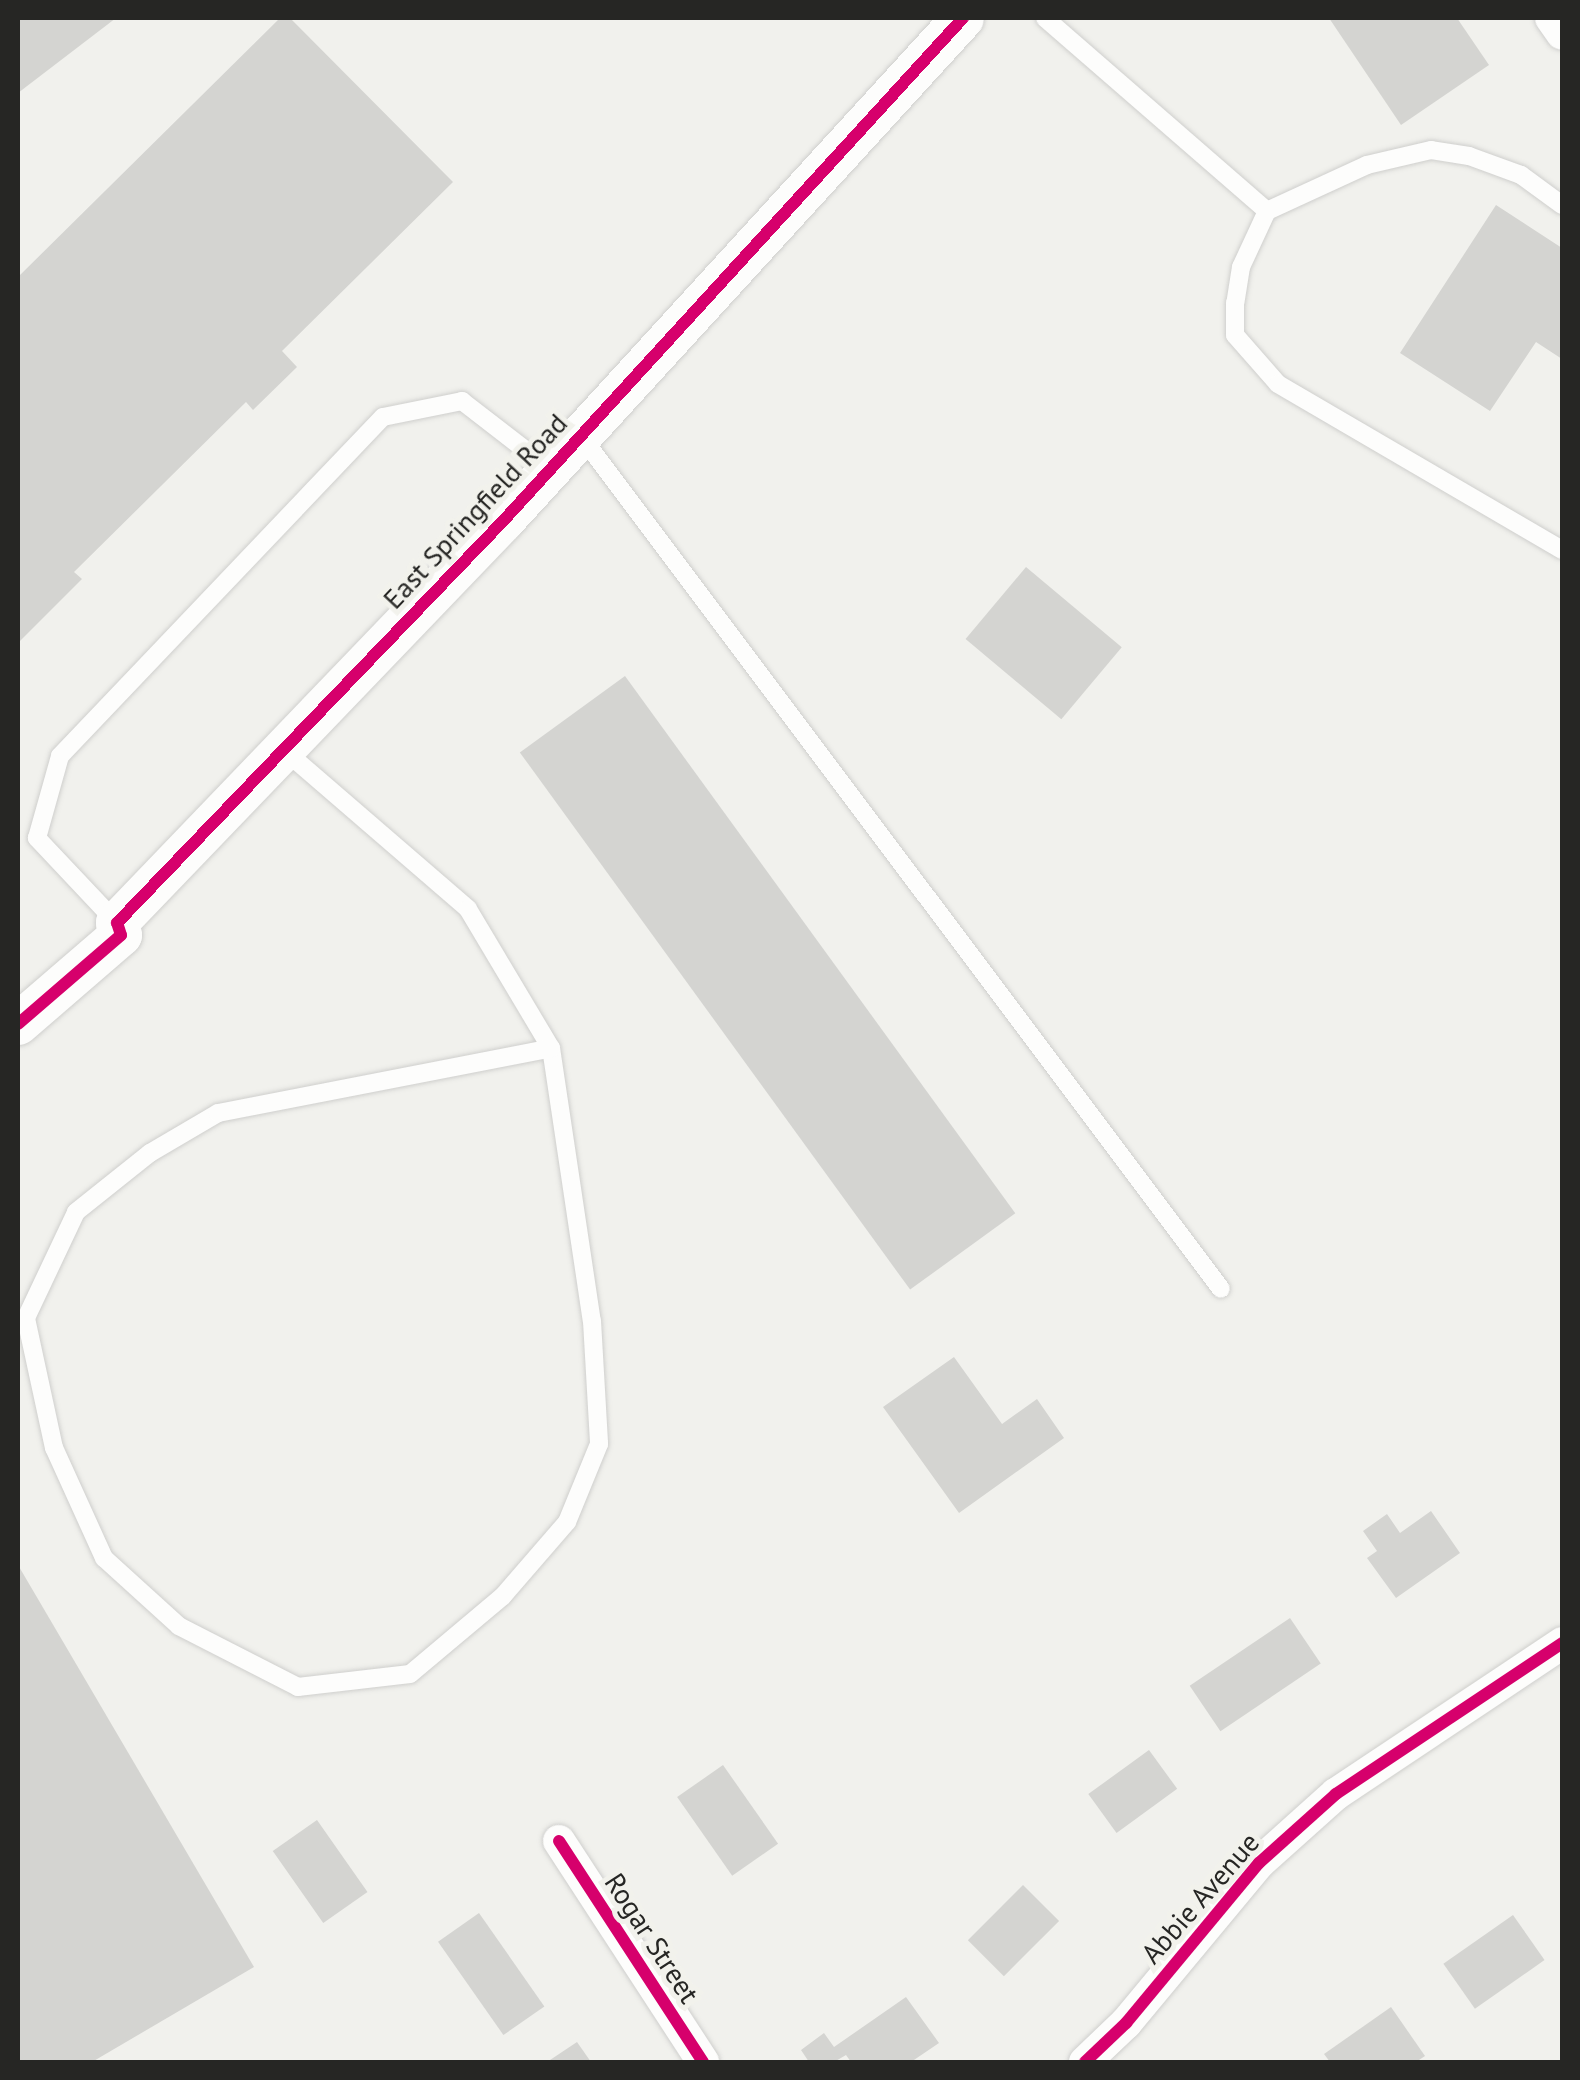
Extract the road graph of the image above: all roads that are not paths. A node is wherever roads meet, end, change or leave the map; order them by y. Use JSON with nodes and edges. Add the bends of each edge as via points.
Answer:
{"nodes":[{"id":1,"x":963,"y":18,"type":"edge"},
{"id":2,"x":1045,"y":18,"type":"edge"},
{"id":3,"x":1551,"y":18,"type":"edge"},
{"id":4,"x":1562,"y":34,"type":"edge"},
{"id":5,"x":1562,"y":205,"type":"edge"},
{"id":6,"x":1266,"y":211,"type":"junction"},
{"id":7,"x":580,"y":436,"type":"junction"},
{"id":8,"x":550,"y":469,"type":"junction"},
{"id":9,"x":1562,"y":550,"type":"edge"},
{"id":10,"x":283,"y":750,"type":"junction"},
{"id":11,"x":117,"y":923,"type":"junction"},
{"id":12,"x":18,"y":1024,"type":"edge"},
{"id":13,"x":551,"y":1048,"type":"junction"},
{"id":14,"x":1221,"y":1289,"type":"dead end"},
{"id":15,"x":1562,"y":1642,"type":"edge"},
{"id":16,"x":559,"y":1841,"type":"dead end"},
{"id":17,"x":702,"y":2062,"type":"edge"},
{"id":18,"x":1084,"y":2062,"type":"edge"}],
"edges":[{"from":1,"to":7,"type":"street","name":"East Springfield Road"},
{"from":2,"to":6,"type":"lane"},
{"from":3,"to":4,"type":"street"},
{"from":5,"to":6,"type":"lane","via":[[1522,175],[1431,150],[1368,165]]},
{"from":6,"to":9,"type":"lane","via":[[1241,268],[1235,303],[1235,335],[1255,360],[1278,384]]},
{"from":7,"to":8,"type":"street","name":"East Springfield Road"},
{"from":7,"to":14,"type":"lane"},
{"from":8,"to":10,"type":"street","name":"East Springfield Road"},
{"from":8,"to":11,"type":"lane","via":[[462,401],[383,418],[60,756],[37,838]]},
{"from":10,"to":11,"type":"street","name":"East Springfield Road"},
{"from":10,"to":13,"type":"lane","via":[[468,910]]},
{"from":11,"to":12,"type":"street","name":"East Springfield Road","via":[[121,935]]},
{"from":13,"to":13,"type":"lane","via":[[592,1320],[599,1444],[567,1522],[502,1596],[410,1674],[298,1686],[179,1626],[104,1558],[54,1448],[26,1318],[76,1212],[150,1153],[218,1113]]},
{"from":15,"to":18,"type":"street","name":"Abbie Avenue","via":[[1336,1794],[1259,1863],[1126,2023]]},
{"from":16,"to":17,"type":"street","name":"Rogar Street"}]}
